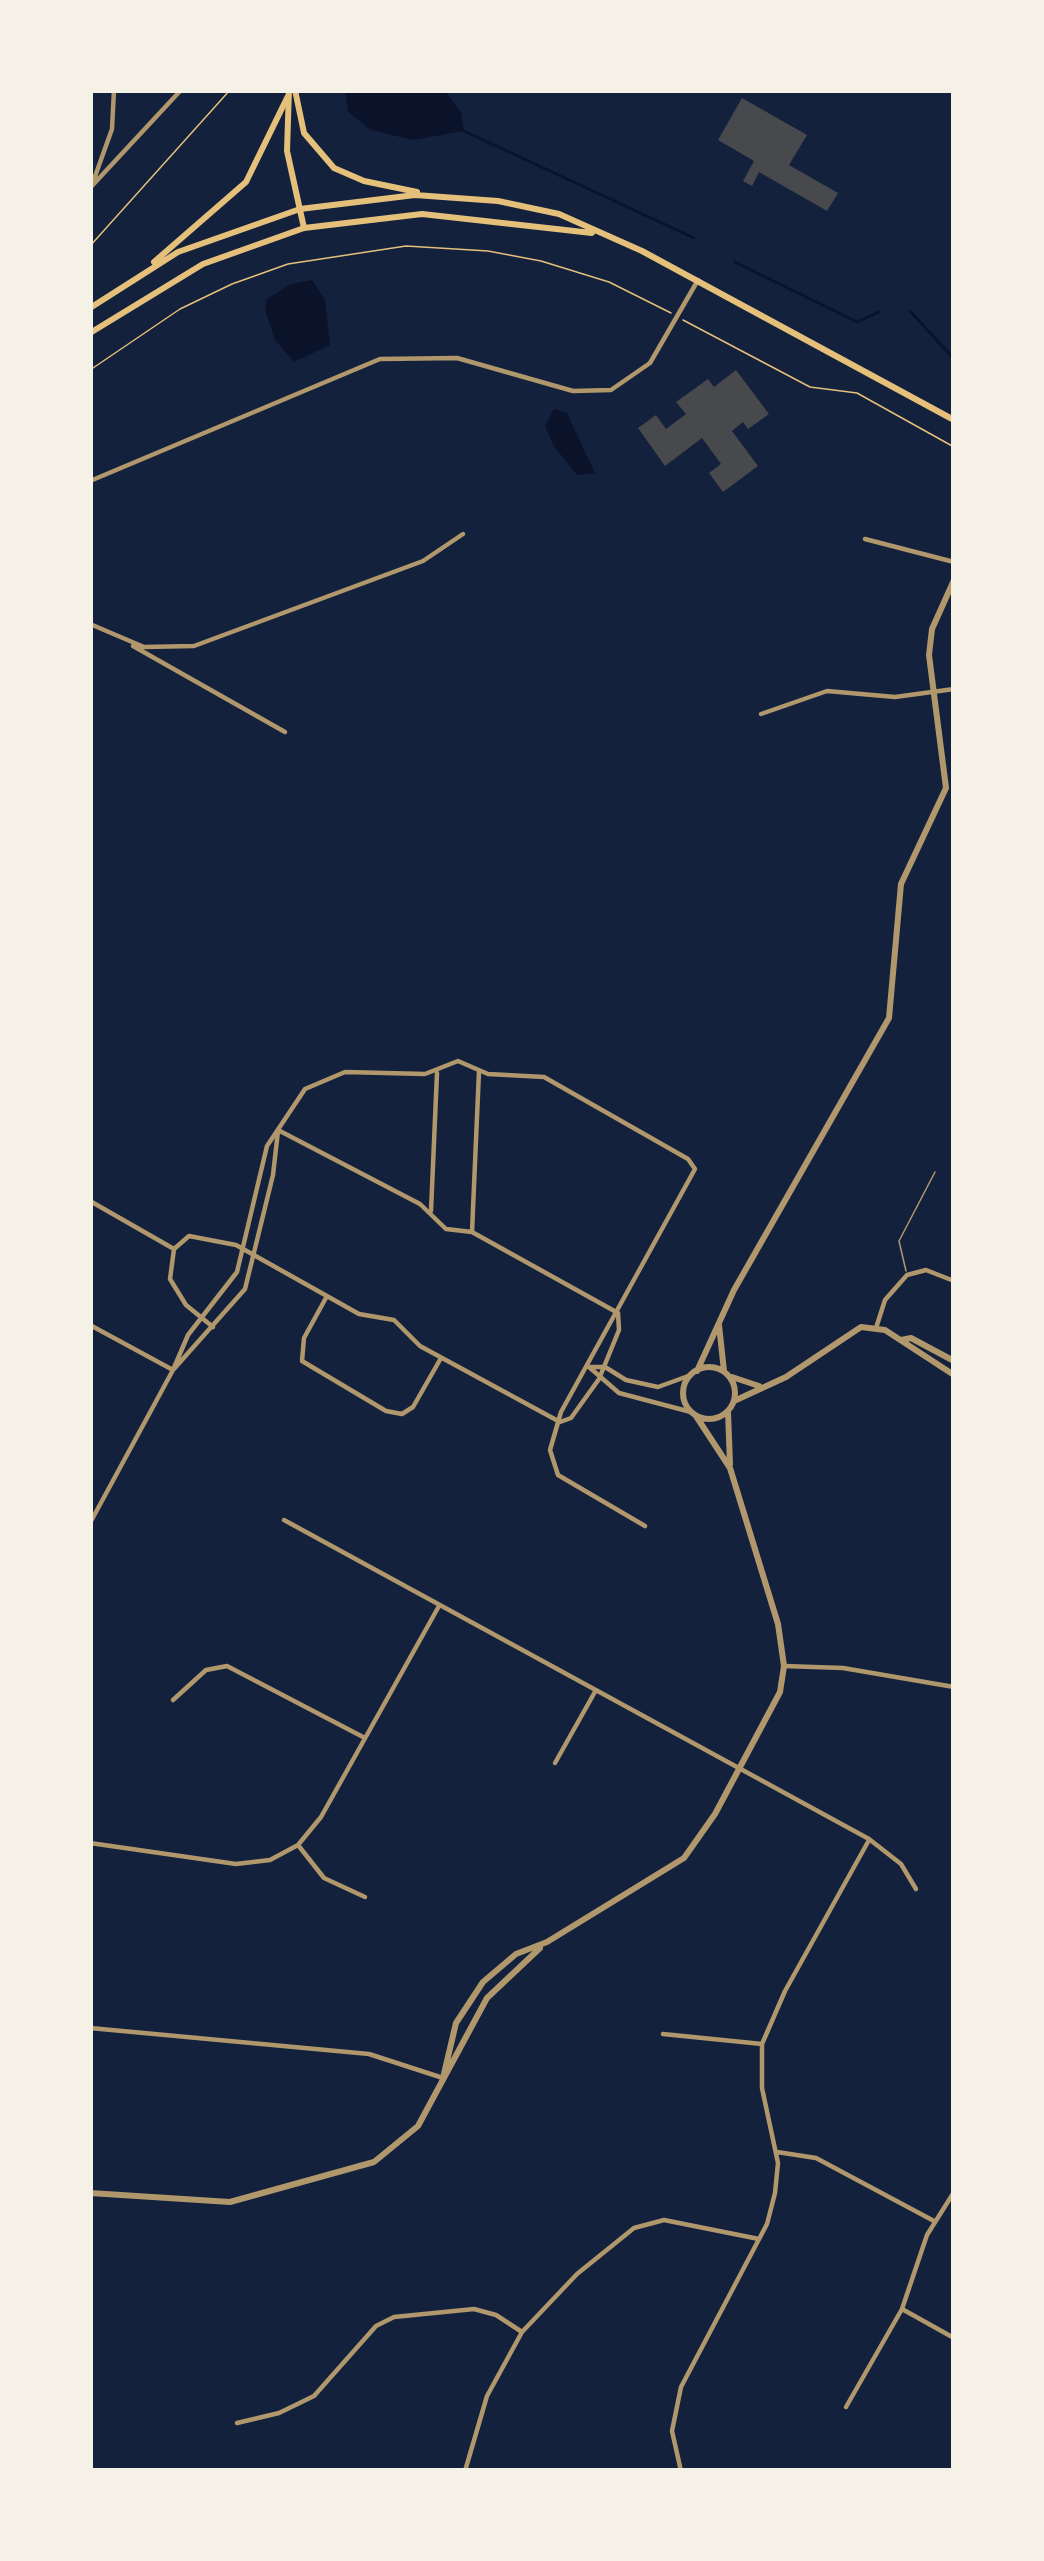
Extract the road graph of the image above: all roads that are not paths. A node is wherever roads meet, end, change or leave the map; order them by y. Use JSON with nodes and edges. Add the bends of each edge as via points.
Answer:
{"nodes":[{"id":1,"x":114,"y":90,"type":"edge"},
{"id":2,"x":181,"y":90,"type":"edge"},
{"id":3,"x":291,"y":92,"type":"edge"},
{"id":4,"x":90,"y":188,"type":"edge"},
{"id":5,"x":433,"y":195,"type":"junction"},
{"id":6,"x":300,"y":209,"type":"junction"},
{"id":7,"x":304,"y":228,"type":"junction"},
{"id":8,"x":598,"y":233,"type":"junction"},
{"id":9,"x":137,"y":275,"type":"junction"},
{"id":10,"x":698,"y":280,"type":"junction"},
{"id":11,"x":90,"y":308,"type":"edge"},
{"id":12,"x":90,"y":333,"type":"edge"},
{"id":13,"x":954,"y":420,"type":"edge"},
{"id":14,"x":90,"y":481,"type":"edge"},
{"id":15,"x":463,"y":534,"type":"dead end"},
{"id":16,"x":865,"y":539,"type":"dead end"},
{"id":17,"x":954,"y":562,"type":"edge"},
{"id":18,"x":954,"y":580,"type":"edge"},
{"id":19,"x":90,"y":624,"type":"edge"},
{"id":20,"x":129,"y":643,"type":"junction"},
{"id":21,"x":954,"y":689,"type":"edge"},
{"id":22,"x":934,"y":693,"type":"junction"},
{"id":23,"x":761,"y":713,"type":"dead end"},
{"id":24,"x":285,"y":732,"type":"dead end"},
{"id":25,"x":479,"y":1071,"type":"junction"},
{"id":26,"x":437,"y":1073,"type":"junction"},
{"id":27,"x":278,"y":1130,"type":"junction"},
{"id":28,"x":935,"y":1172,"type":"dead end"},
{"id":29,"x":90,"y":1201,"type":"edge"},
{"id":30,"x":431,"y":1213,"type":"junction"},
{"id":31,"x":472,"y":1232,"type":"junction"},
{"id":32,"x":174,"y":1249,"type":"junction"},
{"id":33,"x":245,"y":1250,"type":"junction"},
{"id":34,"x":256,"y":1256,"type":"junction"},
{"id":35,"x":907,"y":1275,"type":"junction"},
{"id":36,"x":954,"y":1281,"type":"edge"},
{"id":37,"x":327,"y":1296,"type":"junction"},
{"id":38,"x":618,"y":1313,"type":"junction"},
{"id":39,"x":200,"y":1321,"type":"junction"},
{"id":40,"x":719,"y":1322,"type":"junction"},
{"id":41,"x":90,"y":1325,"type":"edge"},
{"id":42,"x":213,"y":1327,"type":"junction"},
{"id":43,"x":876,"y":1328,"type":"junction"},
{"id":44,"x":901,"y":1340,"type":"junction"},
{"id":45,"x":441,"y":1358,"type":"junction"},
{"id":46,"x":954,"y":1361,"type":"edge"},
{"id":47,"x":589,"y":1367,"type":"junction"},
{"id":48,"x":605,"y":1367,"type":"junction"},
{"id":49,"x":173,"y":1370,"type":"junction"},
{"id":50,"x":694,"y":1373,"type":"junction"},
{"id":51,"x":727,"y":1374,"type":"junction"},
{"id":52,"x":954,"y":1376,"type":"edge"},
{"id":53,"x":599,"y":1379,"type":"junction"},
{"id":54,"x":763,"y":1387,"type":"junction"},
{"id":55,"x":734,"y":1401,"type":"junction"},
{"id":56,"x":728,"y":1412,"type":"junction"},
{"id":57,"x":694,"y":1414,"type":"junction"},
{"id":58,"x":560,"y":1422,"type":"junction"},
{"id":59,"x":730,"y":1468,"type":"junction"},
{"id":60,"x":284,"y":1520,"type":"dead end"},
{"id":61,"x":90,"y":1522,"type":"edge"},
{"id":62,"x":645,"y":1526,"type":"dead end"},
{"id":63,"x":439,"y":1606,"type":"junction"},
{"id":64,"x":784,"y":1666,"type":"junction"},
{"id":65,"x":954,"y":1687,"type":"edge"},
{"id":66,"x":596,"y":1690,"type":"junction"},
{"id":67,"x":173,"y":1700,"type":"dead end"},
{"id":68,"x":364,"y":1738,"type":"junction"},
{"id":69,"x":555,"y":1763,"type":"dead end"},
{"id":70,"x":740,"y":1768,"type":"junction"},
{"id":71,"x":869,"y":1839,"type":"junction"},
{"id":72,"x":90,"y":1843,"type":"edge"},
{"id":73,"x":298,"y":1845,"type":"junction"},
{"id":74,"x":916,"y":1889,"type":"dead end"},
{"id":75,"x":364,"y":1898,"type":"dead end"},
{"id":76,"x":547,"y":1942,"type":"junction"},
{"id":77,"x":90,"y":2028,"type":"edge"},
{"id":78,"x":663,"y":2034,"type":"dead end"},
{"id":79,"x":762,"y":2044,"type":"junction"},
{"id":80,"x":443,"y":2078,"type":"junction"},
{"id":81,"x":777,"y":2152,"type":"junction"},
{"id":82,"x":954,"y":2192,"type":"edge"},
{"id":83,"x":90,"y":2193,"type":"edge"},
{"id":84,"x":934,"y":2221,"type":"junction"},
{"id":85,"x":759,"y":2239,"type":"junction"},
{"id":86,"x":902,"y":2309,"type":"junction"},
{"id":87,"x":522,"y":2332,"type":"junction"},
{"id":88,"x":954,"y":2338,"type":"edge"},
{"id":89,"x":847,"y":2407,"type":"dead end"},
{"id":90,"x":237,"y":2422,"type":"dead end"},
{"id":91,"x":465,"y":2471,"type":"edge"},
{"id":92,"x":681,"y":2471,"type":"edge"}],
"edges":[{"from":1,"to":4,"type":"street","via":[[112,129]]},
{"from":2,"to":4,"type":"street"},
{"from":3,"to":5,"type":"main road","via":[[304,133],[334,168]]},
{"from":3,"to":6,"type":"main road","via":[[287,151]]},
{"from":3,"to":9,"type":"main road","via":[[246,182]]},
{"from":5,"to":6,"type":"main road"},
{"from":5,"to":8,"type":"main road","via":[[547,210]]},
{"from":6,"to":7,"type":"main road"},
{"from":6,"to":9,"type":"main road","via":[[222,233]]},
{"from":7,"to":8,"type":"main road","via":[[445,215]]},
{"from":7,"to":12,"type":"main road","via":[[203,264]]},
{"from":8,"to":10,"type":"main road"},
{"from":9,"to":11,"type":"main road"},
{"from":10,"to":13,"type":"main road"},
{"from":10,"to":14,"type":"street","via":[[639,375],[610,389],[573,391],[457,358],[380,358]]},
{"from":15,"to":20,"type":"street","via":[[423,561],[215,641],[160,650]]},
{"from":16,"to":17,"type":"street"},
{"from":18,"to":22,"type":"street","via":[[930,641]]},
{"from":19,"to":20,"type":"street"},
{"from":20,"to":24,"type":"street"},
{"from":21,"to":22,"type":"street"},
{"from":22,"to":23,"type":"street","via":[[827,692]]},
{"from":22,"to":40,"type":"street","via":[[946,788],[902,884],[889,1018]]},
{"from":25,"to":26,"type":"street","via":[[458,1061]]},
{"from":25,"to":31,"type":"street"},
{"from":25,"to":38,"type":"street","via":[[551,1080],[694,1165]]},
{"from":26,"to":27,"type":"street","via":[[330,1075],[297,1096]]},
{"from":26,"to":30,"type":"street"},
{"from":27,"to":30,"type":"street"},
{"from":27,"to":33,"type":"street","via":[[262,1162]]},
{"from":27,"to":34,"type":"street"},
{"from":28,"to":35,"type":"lane","via":[[899,1240]]},
{"from":29,"to":32,"type":"street"},
{"from":30,"to":31,"type":"street","via":[[446,1229]]},
{"from":31,"to":38,"type":"street"},
{"from":32,"to":33,"type":"street","via":[[200,1235]]},
{"from":32,"to":39,"type":"street","via":[[170,1280]]},
{"from":33,"to":34,"type":"street"},
{"from":33,"to":39,"type":"street","via":[[225,1293]]},
{"from":34,"to":37,"type":"street"},
{"from":34,"to":42,"type":"street","via":[[245,1289]]},
{"from":35,"to":36,"type":"street","via":[[926,1270]]},
{"from":35,"to":43,"type":"street","via":[[885,1300]]},
{"from":37,"to":45,"type":"street","via":[[394,1321]]},
{"from":37,"to":45,"type":"street","via":[[301,1346],[302,1361],[386,1412],[413,1407]]},
{"from":38,"to":47,"type":"street"},
{"from":38,"to":48,"type":"street"},
{"from":39,"to":42,"type":"street"},
{"from":39,"to":49,"type":"street"},
{"from":40,"to":50,"type":"street"},
{"from":40,"to":51,"type":"street"},
{"from":41,"to":49,"type":"street"},
{"from":42,"to":49,"type":"street"},
{"from":43,"to":44,"type":"street"},
{"from":43,"to":54,"type":"street","via":[[853,1330]]},
{"from":44,"to":46,"type":"street"},
{"from":44,"to":52,"type":"street"},
{"from":45,"to":58,"type":"street"},
{"from":47,"to":48,"type":"street"},
{"from":47,"to":53,"type":"street"},
{"from":47,"to":58,"type":"street"},
{"from":48,"to":50,"type":"street","via":[[658,1387]]},
{"from":48,"to":53,"type":"street"},
{"from":49,"to":61,"type":"street"},
{"from":50,"to":51,"type":"street"},
{"from":50,"to":57,"type":"street","via":[[683,1390]]},
{"from":51,"to":54,"type":"street"},
{"from":51,"to":55,"type":"street"},
{"from":53,"to":57,"type":"street","via":[[619,1393]]},
{"from":53,"to":58,"type":"street"},
{"from":54,"to":55,"type":"street"},
{"from":55,"to":56,"type":"street"},
{"from":56,"to":57,"type":"street","via":[[713,1420]]},
{"from":56,"to":59,"type":"street"},
{"from":57,"to":59,"type":"street"},
{"from":58,"to":62,"type":"street","via":[[550,1450],[558,1475]]},
{"from":59,"to":64,"type":"street"},
{"from":60,"to":63,"type":"street"},
{"from":63,"to":66,"type":"street"},
{"from":63,"to":68,"type":"street"},
{"from":64,"to":65,"type":"street","via":[[834,1666]]},
{"from":64,"to":70,"type":"street","via":[[778,1698]]},
{"from":66,"to":69,"type":"street"},
{"from":66,"to":70,"type":"street"},
{"from":67,"to":68,"type":"street","via":[[206,1670],[227,1666]]},
{"from":68,"to":73,"type":"street"},
{"from":70,"to":71,"type":"street"},
{"from":70,"to":76,"type":"street","via":[[684,1858]]},
{"from":71,"to":74,"type":"street","via":[[901,1864]]},
{"from":71,"to":79,"type":"street"},
{"from":72,"to":73,"type":"street","via":[[236,1864],[270,1860]]},
{"from":73,"to":75,"type":"street","via":[[323,1879]]},
{"from":76,"to":80,"type":"street","via":[[487,1998]]},
{"from":76,"to":80,"type":"street","via":[[516,1954],[469,2000]]},
{"from":77,"to":80,"type":"street","via":[[376,2055]]},
{"from":78,"to":79,"type":"street"},
{"from":79,"to":81,"type":"street","via":[[762,2088]]},
{"from":80,"to":83,"type":"street","via":[[397,2148],[327,2180],[230,2202]]},
{"from":81,"to":84,"type":"street","via":[[816,2158]]},
{"from":81,"to":85,"type":"street","via":[[775,2193]]},
{"from":82,"to":84,"type":"street"},
{"from":84,"to":86,"type":"street"},
{"from":85,"to":87,"type":"street","via":[[664,2220],[641,2224]]},
{"from":85,"to":92,"type":"street","via":[[681,2387],[672,2431]]},
{"from":86,"to":88,"type":"street"},
{"from":86,"to":89,"type":"street"},
{"from":87,"to":90,"type":"street","via":[[474,2309],[394,2317],[376,2326],[314,2396]]},
{"from":87,"to":91,"type":"street","via":[[487,2396]]}]}
